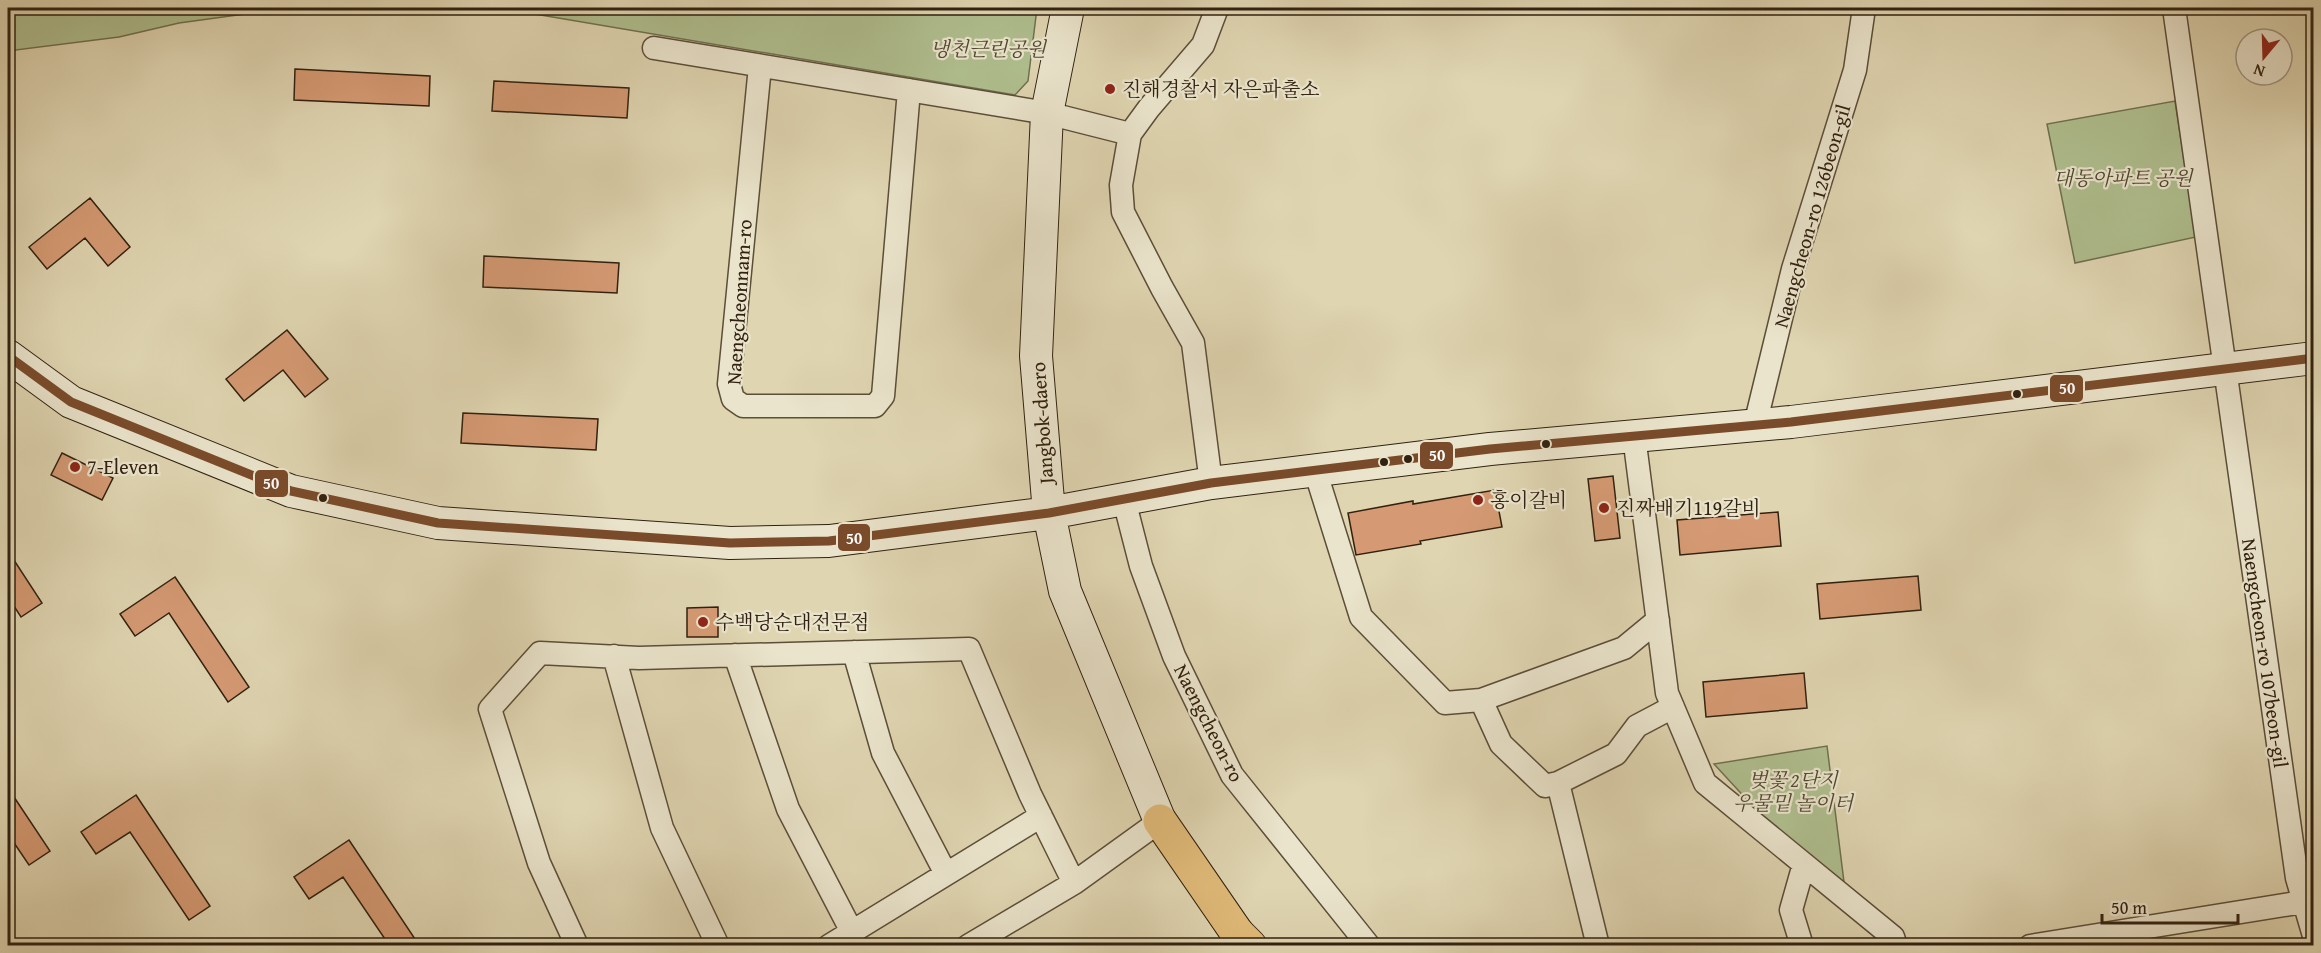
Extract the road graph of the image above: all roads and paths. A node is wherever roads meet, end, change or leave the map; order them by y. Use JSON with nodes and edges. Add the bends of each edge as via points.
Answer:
{"nodes":[{"id":1,"x":1068,"y":8,"type":"edge"},
{"id":2,"x":1217,"y":8,"type":"edge"},
{"id":3,"x":1864,"y":8,"type":"edge"},
{"id":4,"x":2174,"y":8,"type":"edge"},
{"id":5,"x":654,"y":48,"type":"dead end"},
{"id":6,"x":760,"y":66,"type":"junction"},
{"id":7,"x":909,"y":90,"type":"junction"},
{"id":8,"x":1047,"y":113,"type":"junction"},
{"id":9,"x":1130,"y":134,"type":"junction"},
{"id":10,"x":8,"y":356,"type":"edge"},
{"id":11,"x":2313,"y":358,"type":"edge"},
{"id":12,"x":2225,"y":369,"type":"junction"},
{"id":13,"x":1755,"y":425,"type":"junction"},
{"id":14,"x":1634,"y":436,"type":"junction"},
{"id":15,"x":1315,"y":470,"type":"junction"},
{"id":16,"x":1211,"y":483,"type":"junction"},
{"id":17,"x":1124,"y":500,"type":"junction"},
{"id":18,"x":1049,"y":513,"type":"junction"},
{"id":19,"x":1658,"y":620,"type":"junction"},
{"id":20,"x":854,"y":652,"type":"junction"},
{"id":21,"x":735,"y":655,"type":"junction"},
{"id":22,"x":614,"y":657,"type":"junction"},
{"id":23,"x":1481,"y":700,"type":"junction"},
{"id":24,"x":1673,"y":707,"type":"junction"},
{"id":25,"x":1552,"y":785,"type":"junction"},
{"id":26,"x":1041,"y":816,"type":"junction"},
{"id":27,"x":1160,"y":821,"type":"junction"},
{"id":28,"x":1804,"y":864,"type":"junction"},
{"id":29,"x":946,"y":874,"type":"junction"},
{"id":30,"x":1074,"y":883,"type":"junction"},
{"id":31,"x":2303,"y":902,"type":"junction"},
{"id":32,"x":852,"y":932,"type":"junction"},
{"id":33,"x":2313,"y":936,"type":"edge"},
{"id":34,"x":1240,"y":942,"type":"edge"},
{"id":35,"x":577,"y":945,"type":"edge"},
{"id":36,"x":718,"y":945,"type":"edge"},
{"id":37,"x":829,"y":945,"type":"edge"},
{"id":38,"x":968,"y":945,"type":"edge"},
{"id":39,"x":1369,"y":945,"type":"edge"},
{"id":40,"x":1598,"y":945,"type":"edge"},
{"id":41,"x":1802,"y":945,"type":"edge"},
{"id":42,"x":1896,"y":945,"type":"edge"},
{"id":43,"x":2030,"y":945,"type":"edge"}],
"edges":[{"from":1,"to":8,"type":"main road","name":"Jangbok-daero"},
{"from":2,"to":9,"type":"street","via":[[1203,45]]},
{"from":3,"to":13,"type":"street","name":"Naengcheon-ro 126beon-gil","via":[[1855,70],[1793,269]]},
{"from":4,"to":12,"type":"street","name":"Naengcheon-ro 107beon-gil"},
{"from":5,"to":6,"type":"street"},
{"from":6,"to":7,"type":"street"},
{"from":6,"to":7,"type":"street","name":"Naengcheonnam-ro","via":[[729,384],[733,399],[743,406],[875,406],[883,396]]},
{"from":7,"to":8,"type":"street"},
{"from":8,"to":9,"type":"street"},
{"from":8,"to":18,"type":"main road","name":"Jangbok-daero","via":[[1036,356]]},
{"from":9,"to":16,"type":"street","via":[[1121,185],[1123,212],[1193,343]]},
{"from":10,"to":18,"type":"main road","via":[[71,402],[291,491],[438,523],[730,543],[829,541]]},
{"from":11,"to":12,"type":"main road"},
{"from":12,"to":13,"type":"main road"},
{"from":12,"to":31,"type":"street","name":"Naengcheon-ro 107beon-gil"},
{"from":13,"to":14,"type":"main road"},
{"from":14,"to":15,"type":"main road"},
{"from":14,"to":19,"type":"street"},
{"from":15,"to":16,"type":"main road"},
{"from":15,"to":23,"type":"street","via":[[1361,617],[1445,703]]},
{"from":16,"to":17,"type":"main road"},
{"from":17,"to":18,"type":"main road"},
{"from":17,"to":39,"type":"street","name":"Naengcheon-ro","via":[[1141,566],[1174,656],[1232,775]]},
{"from":18,"to":27,"type":"main road","name":"Jangbok-daero","via":[[1065,591]]},
{"from":19,"to":23,"type":"street","via":[[1624,648]]},
{"from":19,"to":24,"type":"street","via":[[1667,693]]},
{"from":20,"to":21,"type":"street"},
{"from":20,"to":26,"type":"street","via":[[969,649]]},
{"from":20,"to":29,"type":"street","via":[[883,753]]},
{"from":21,"to":22,"type":"street"},
{"from":21,"to":32,"type":"street","via":[[788,809]]},
{"from":22,"to":35,"type":"street","via":[[540,653],[490,709],[539,862]]},
{"from":22,"to":36,"type":"street","via":[[662,828]]},
{"from":23,"to":25,"type":"street","via":[[1501,744]]},
{"from":24,"to":25,"type":"street","via":[[1637,726],[1616,754]]},
{"from":24,"to":28,"type":"street","via":[[1705,783]]},
{"from":25,"to":40,"type":"street"},
{"from":26,"to":29,"type":"street"},
{"from":26,"to":30,"type":"street"},
{"from":27,"to":30,"type":"street"},
{"from":27,"to":34,"type":"main road"},
{"from":28,"to":41,"type":"street","via":[[1791,910]]},
{"from":28,"to":42,"type":"street","via":[[1893,937]]},
{"from":29,"to":32,"type":"street"},
{"from":30,"to":38,"type":"street"},
{"from":31,"to":33,"type":"street","name":"Naengcheon-ro 107beon-gil"},
{"from":31,"to":43,"type":"street"},
{"from":32,"to":37,"type":"street"}]}
